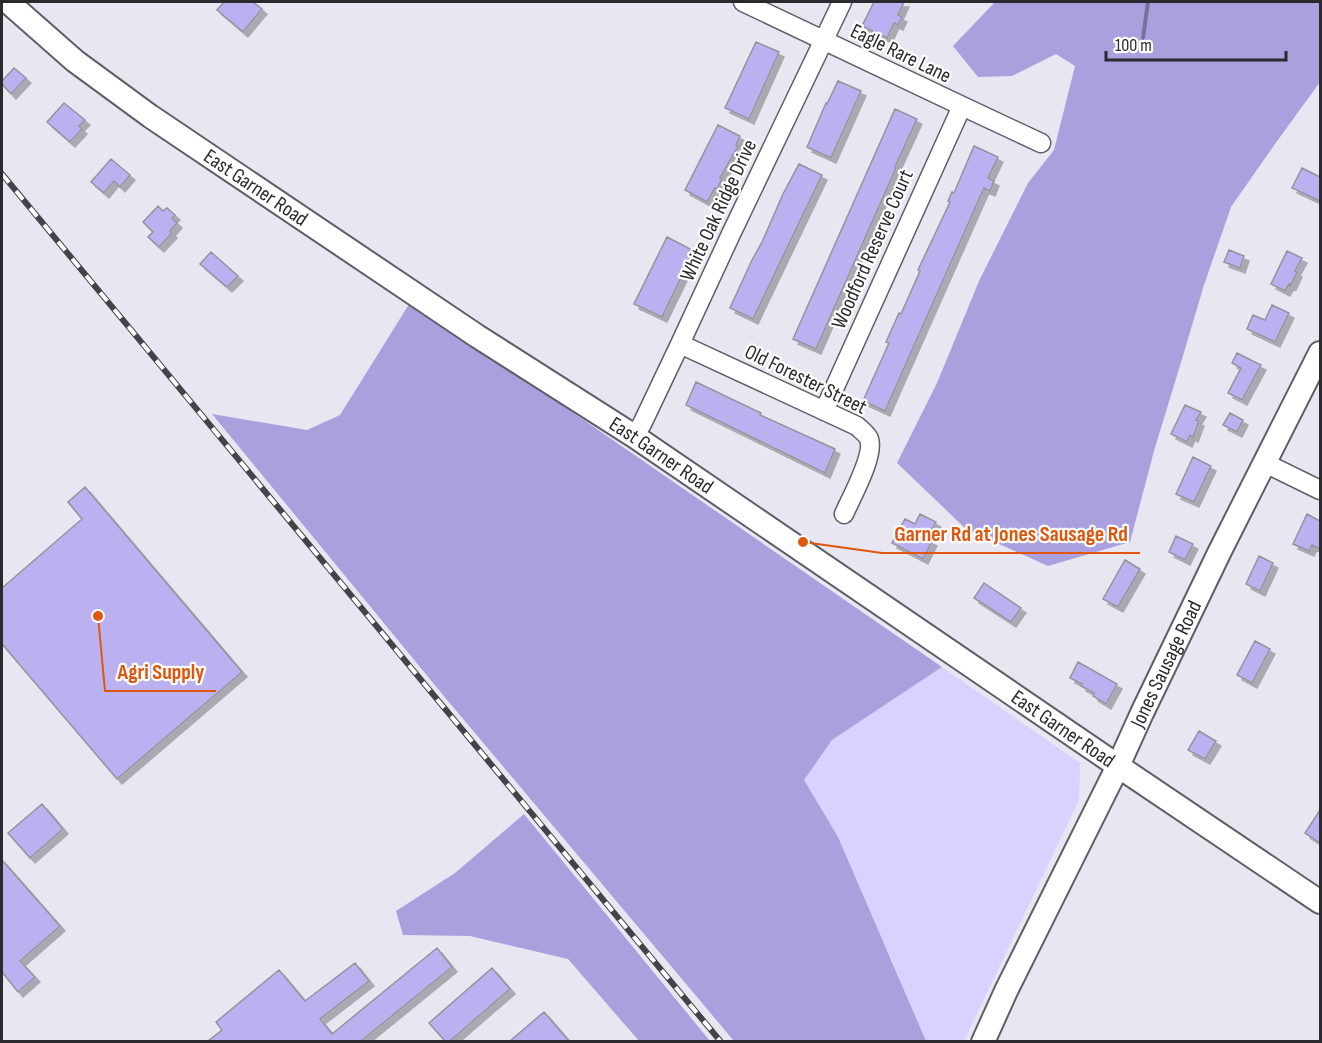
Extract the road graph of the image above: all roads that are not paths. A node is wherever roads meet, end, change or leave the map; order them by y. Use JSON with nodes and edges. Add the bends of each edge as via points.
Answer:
{"nodes":[{"id":1,"x":8,"y":2,"type":"edge"},
{"id":2,"x":743,"y":2,"type":"edge"},
{"id":3,"x":842,"y":2,"type":"edge"},
{"id":4,"x":824,"y":41,"type":"junction"},
{"id":5,"x":962,"y":106,"type":"junction"},
{"id":6,"x":1041,"y":143,"type":"dead end"},
{"id":7,"x":681,"y":344,"type":"junction"},
{"id":8,"x":1320,"y":353,"type":"edge"},
{"id":9,"x":824,"y":411,"type":"junction"},
{"id":10,"x":634,"y":436,"type":"junction"},
{"id":11,"x":1265,"y":463,"type":"junction"},
{"id":12,"x":1320,"y":490,"type":"edge"},
{"id":13,"x":844,"y":514,"type":"dead end"},
{"id":14,"x":1118,"y":766,"type":"junction"},
{"id":15,"x":1320,"y":902,"type":"edge"},
{"id":16,"x":983,"y":1041,"type":"edge"}],
"edges":[{"from":1,"to":10,"type":"main road","name":"East Garner Road","via":[[75,61],[150,116],[477,336]]},
{"from":2,"to":4,"type":"street","name":"Eagle Rare Lane"},
{"from":3,"to":4,"type":"street","name":"White Oak Ridge Drive"},
{"from":4,"to":5,"type":"street","name":"Eagle Rare Lane"},
{"from":4,"to":7,"type":"street","name":"White Oak Ridge Drive"},
{"from":5,"to":6,"type":"street","name":"Eagle Rare Lane"},
{"from":5,"to":9,"type":"street","name":"Woodford Reserve Court"},
{"from":7,"to":9,"type":"street","name":"Old Forester Street"},
{"from":7,"to":10,"type":"street","name":"White Oak Ridge Drive"},
{"from":8,"to":11,"type":"main road","name":"Jones Sausage Road"},
{"from":9,"to":13,"type":"street","name":"Old Forester Street","via":[[857,426],[869,438],[867,462]]},
{"from":10,"to":14,"type":"main road","name":"East Garner Road"},
{"from":11,"to":12,"type":"street"},
{"from":11,"to":14,"type":"main road","name":"Jones Sausage Road"},
{"from":14,"to":15,"type":"main road","name":"East Garner Road"},
{"from":14,"to":16,"type":"main road","name":"Jones Sausage Road"}]}
